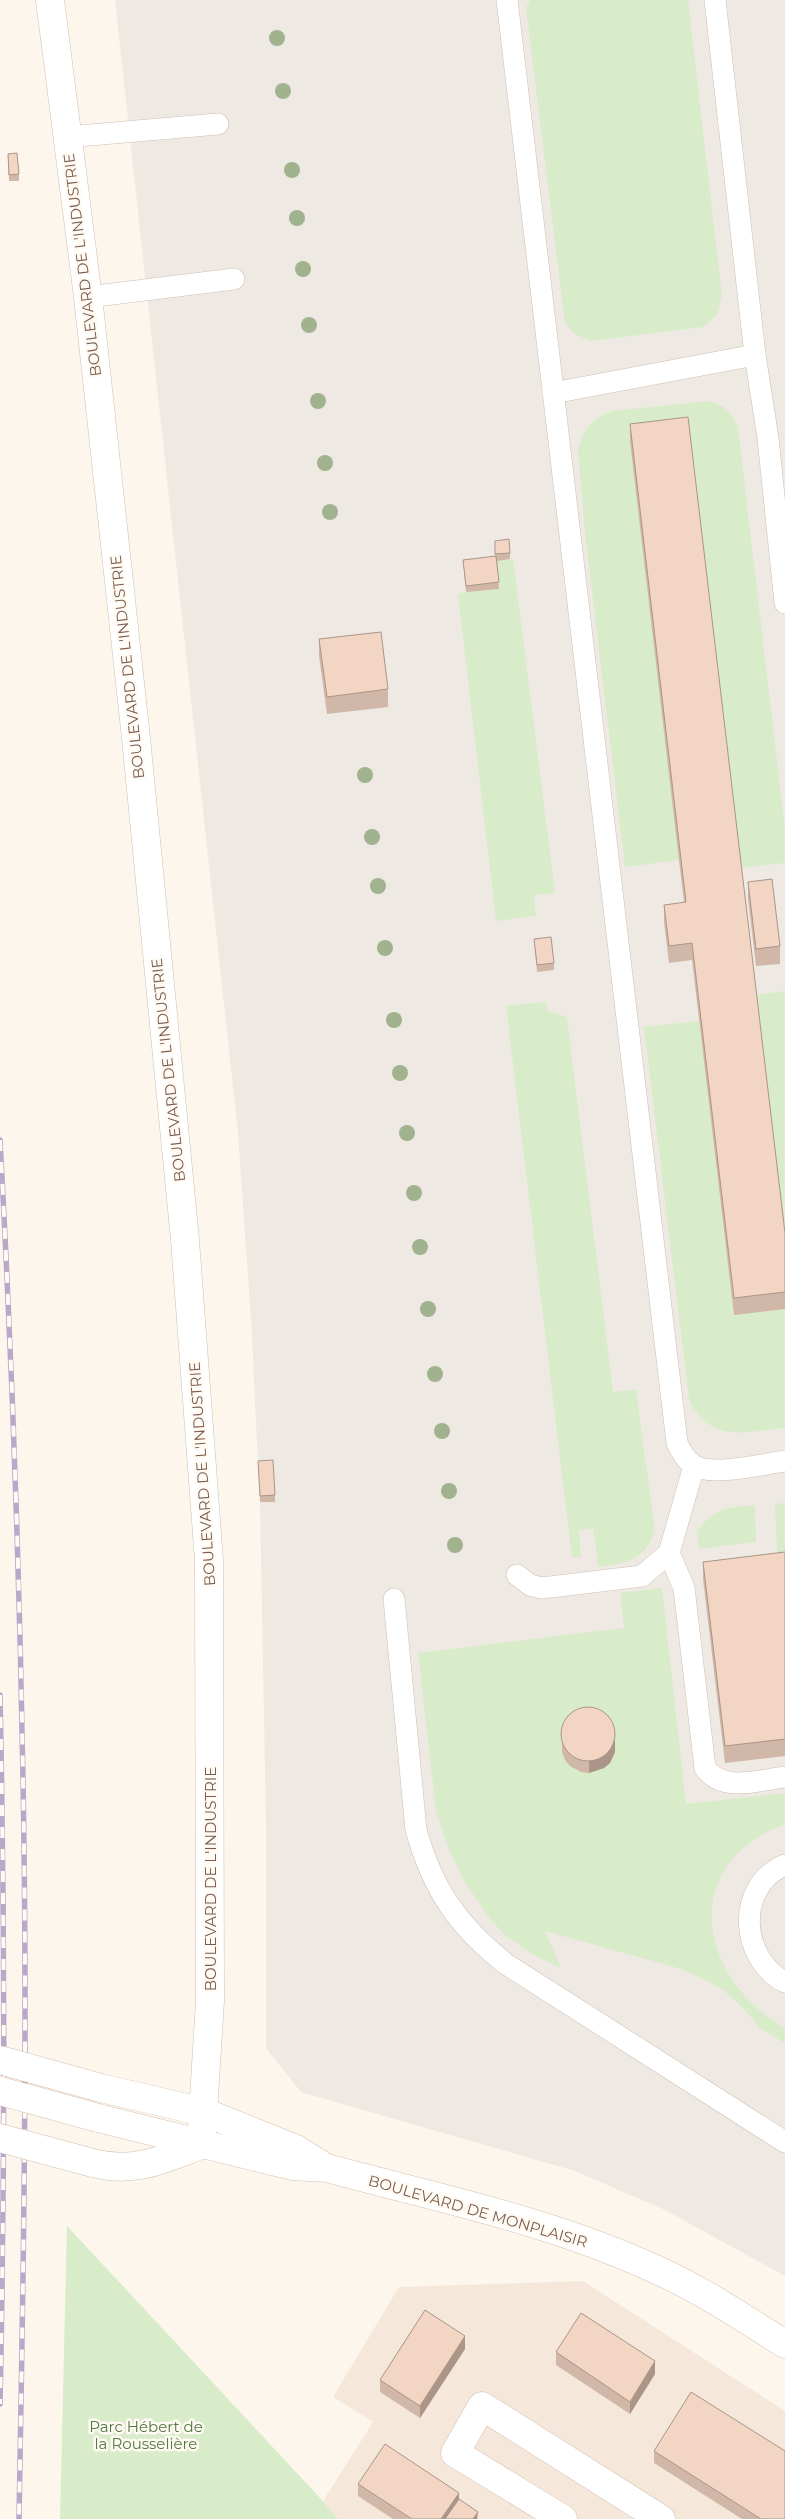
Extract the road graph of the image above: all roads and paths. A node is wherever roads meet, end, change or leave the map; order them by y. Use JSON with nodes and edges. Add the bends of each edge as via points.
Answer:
{"nodes":[{"id":1,"x":50,"y":0,"type":"edge"},
{"id":2,"x":506,"y":0,"type":"edge"},
{"id":3,"x":715,"y":0,"type":"edge"},
{"id":4,"x":218,"y":124,"type":"dead end"},
{"id":5,"x":67,"y":137,"type":"junction"},
{"id":6,"x":234,"y":280,"type":"dead end"},
{"id":7,"x":88,"y":297,"type":"junction"},
{"id":8,"x":755,"y":355,"type":"junction"},
{"id":9,"x":552,"y":393,"type":"junction"},
{"id":10,"x":785,"y":603,"type":"edge"},
{"id":11,"x":785,"y":1461,"type":"edge"},
{"id":12,"x":694,"y":1466,"type":"junction"},
{"id":13,"x":669,"y":1552,"type":"junction"},
{"id":14,"x":517,"y":1575,"type":"dead end"},
{"id":15,"x":394,"y":1599,"type":"dead end"},
{"id":16,"x":785,"y":1777,"type":"edge"},
{"id":17,"x":785,"y":1865,"type":"edge"},
{"id":18,"x":782,"y":1983,"type":"edge"},
{"id":19,"x":0,"y":2060,"type":"edge"},
{"id":20,"x":0,"y":2090,"type":"edge"},
{"id":21,"x":204,"y":2112,"type":"junction"},
{"id":22,"x":0,"y":2138,"type":"edge"},
{"id":23,"x":785,"y":2142,"type":"edge"},
{"id":24,"x":201,"y":2145,"type":"junction"},
{"id":25,"x":326,"y":2168,"type":"junction"},
{"id":26,"x":785,"y":2344,"type":"edge"},
{"id":27,"x":563,"y":2519,"type":"edge"},
{"id":28,"x":661,"y":2519,"type":"edge"}],
"edges":[{"from":1,"to":5,"type":"street","name":"BOULEVARD DE L'INDUSTRIE"},
{"from":2,"to":9,"type":"lane"},
{"from":3,"to":8,"type":"lane"},
{"from":4,"to":5,"type":"lane"},
{"from":5,"to":7,"type":"street","name":"BOULEVARD DE L'INDUSTRIE"},
{"from":6,"to":7,"type":"lane"},
{"from":7,"to":21,"type":"street","name":"BOULEVARD DE L'INDUSTRIE","via":[[184,1230],[210,1562],[210,2001]]},
{"from":8,"to":9,"type":"lane"},
{"from":8,"to":10,"type":"lane","via":[[768,438]]},
{"from":9,"to":12,"type":"lane","via":[[677,1443],[684,1457]]},
{"from":11,"to":12,"type":"lane","via":[[710,1470]]},
{"from":12,"to":13,"type":"lane"},
{"from":13,"to":14,"type":"lane","via":[[642,1576],[618,1580],[542,1588],[530,1585]]},
{"from":13,"to":16,"type":"lane","via":[[684,1588],[706,1768],[721,1782]]},
{"from":15,"to":23,"type":"lane","via":[[416,1830],[427,1867],[454,1914],[478,1941],[506,1964]]},
{"from":17,"to":18,"type":"lane","via":[[760,1887],[749,1914],[751,1943],[762,1962]]},
{"from":19,"to":21,"type":"street","name":"BOULEVARD DE MONPLAISIR","bridge":true},
{"from":20,"to":24,"type":"street","name":"BOULEVARD DE MONPLAISIR","bridge":true},
{"from":21,"to":24,"type":"street","name":"BOULEVARD DE L'INDUSTRIE"},
{"from":21,"to":25,"type":"street","name":"BOULEVARD DE MONPLAISIR","via":[[296,2149]]},
{"from":22,"to":24,"type":"street","bridge":true,"via":[[124,2168],[147,2165]]},
{"from":24,"to":25,"type":"street","name":"BOULEVARD DE MONPLAISIR","via":[[292,2166]]},
{"from":25,"to":26,"type":"street","name":"BOULEVARD DE MONPLAISIR","via":[[565,2233],[670,2276]]},
{"from":27,"to":28,"type":"street","via":[[455,2453],[482,2406]]}]}
